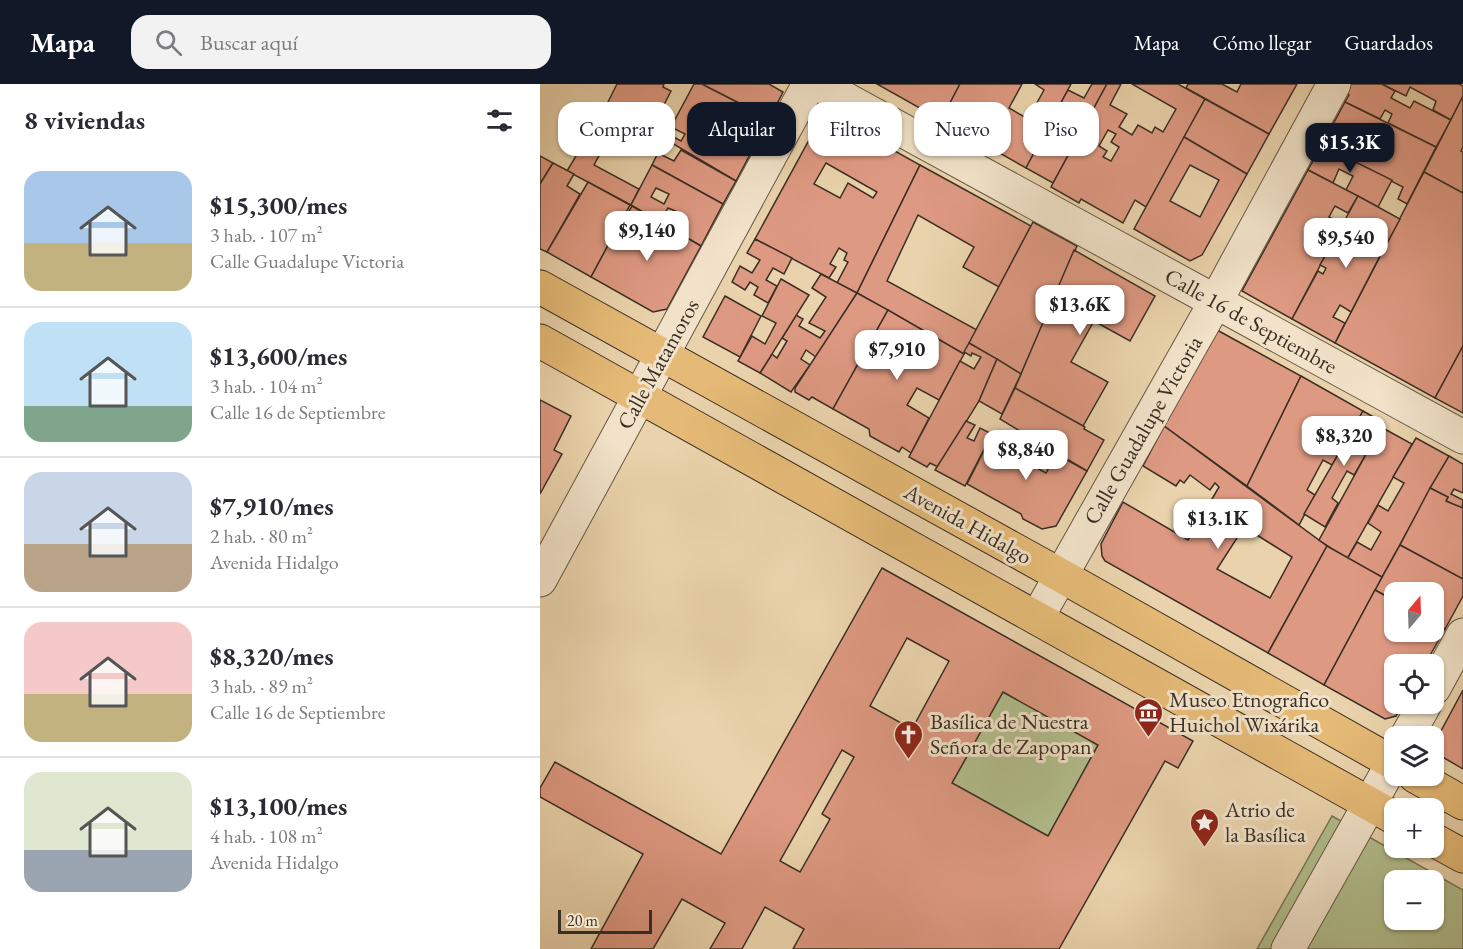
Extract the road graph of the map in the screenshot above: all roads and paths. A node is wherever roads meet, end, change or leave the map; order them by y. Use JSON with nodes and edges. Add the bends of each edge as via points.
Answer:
{"nodes":[{"id":1,"x":809,"y":84,"type":"edge"},
{"id":2,"x":818,"y":84,"type":"edge"},
{"id":3,"x":1334,"y":84,"type":"edge"},
{"id":4,"x":540,"y":287,"type":"edge"},
{"id":5,"x":1216,"y":302,"type":"junction"},
{"id":6,"x":540,"y":341,"type":"edge"},
{"id":7,"x":663,"y":355,"type":"junction"},
{"id":8,"x":640,"y":397,"type":"junction"},
{"id":9,"x":1463,"y":437,"type":"edge"},
{"id":10,"x":1060,"y":575,"type":"junction"},
{"id":11,"x":540,"y":580,"type":"edge"},
{"id":12,"x":1037,"y":618,"type":"junction"},
{"id":13,"x":1463,"y":634,"type":"edge"},
{"id":14,"x":1444,"y":669,"type":"edge"},
{"id":15,"x":1384,"y":751,"type":"edge"},
{"id":16,"x":1392,"y":786,"type":"edge"},
{"id":17,"x":1438,"y":786,"type":"edge"},
{"id":18,"x":1463,"y":803,"type":"edge"},
{"id":19,"x":1383,"y":811,"type":"edge"},
{"id":20,"x":1444,"y":846,"type":"edge"},
{"id":21,"x":1463,"y":856,"type":"edge"},
{"id":22,"x":1288,"y":949,"type":"edge"}],
"edges":[{"from":1,"to":7,"type":"street","name":"Calle Matamoros"},
{"from":2,"to":5,"type":"street","name":"Calle 16 de Septiembre"},
{"from":3,"to":5,"type":"street","name":"Calle Guadalupe Victoria"},
{"from":4,"to":7,"type":"main road","name":"Avenida Hidalgo"},
{"from":5,"to":9,"type":"street","name":"Calle 16 de Septiembre"},
{"from":5,"to":10,"type":"street","name":"Calle Guadalupe Victoria"},
{"from":6,"to":8,"type":"main road"},
{"from":7,"to":8,"type":"street","name":"Calle Matamoros"},
{"from":7,"to":10,"type":"main road","name":"Avenida Hidalgo"},
{"from":8,"to":11,"type":"street","name":"Calle Matamoros"},
{"from":8,"to":12,"type":"main road"},
{"from":10,"to":12,"type":"street","name":"Calle Guadalupe Victoria"},
{"from":10,"to":15,"type":"main road","name":"Avenida Hidalgo"},
{"from":12,"to":19,"type":"main road"},
{"from":13,"to":14,"type":"street"},
{"from":16,"to":19,"type":"street"},
{"from":17,"to":18,"type":"main road","name":"Avenida Hidalgo"},
{"from":19,"to":22,"type":"street"},
{"from":20,"to":21,"type":"main road"}]}
